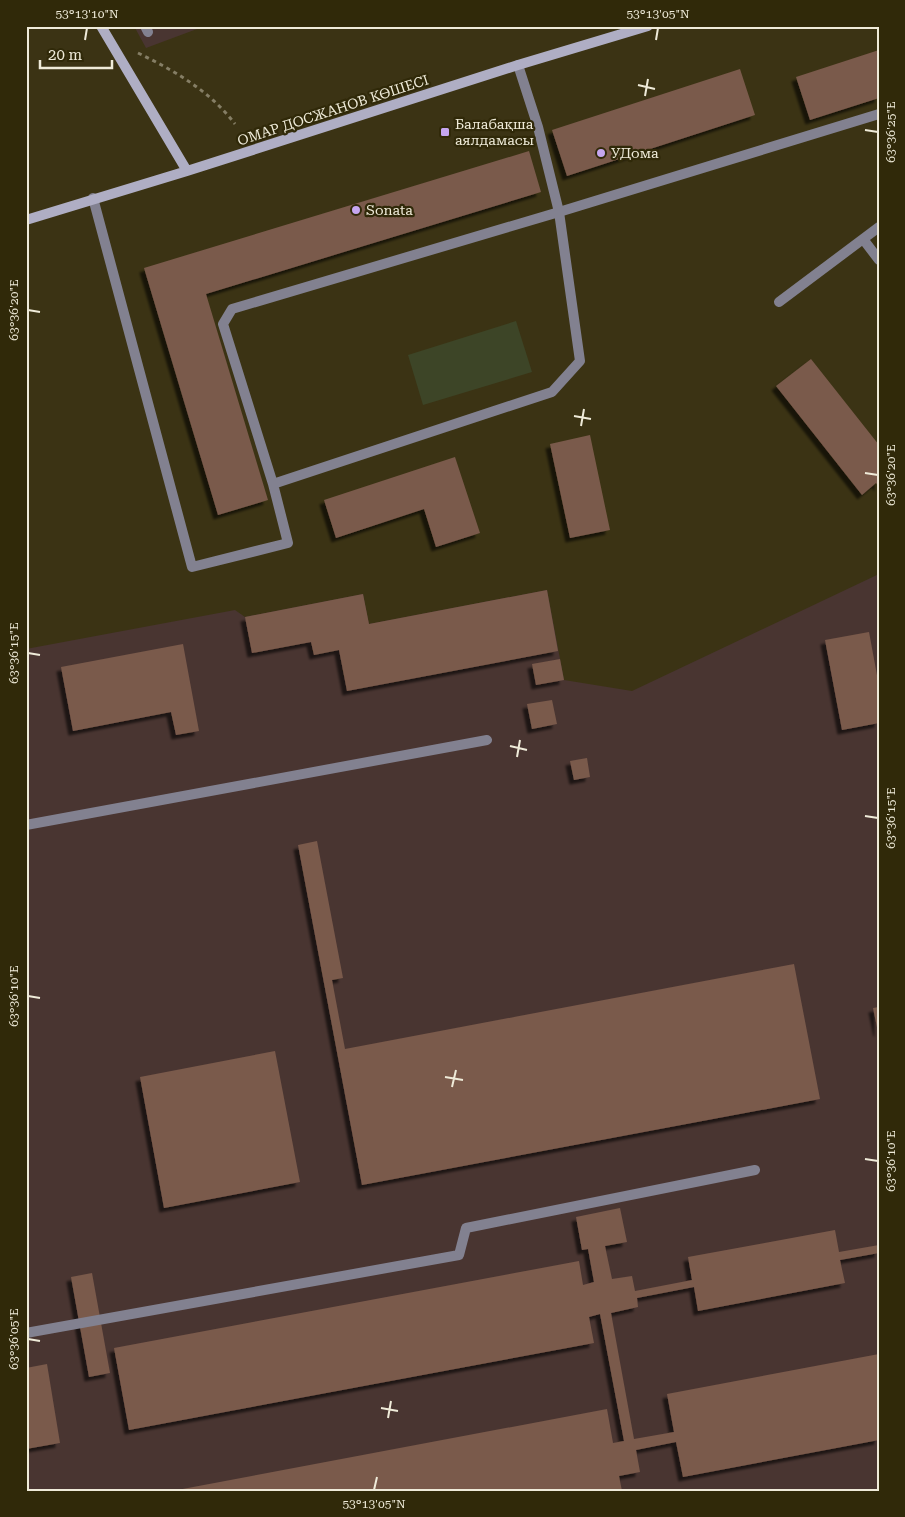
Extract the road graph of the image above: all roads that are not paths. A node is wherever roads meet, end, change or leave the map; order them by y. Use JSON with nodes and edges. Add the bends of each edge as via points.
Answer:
{"nodes":[{"id":1,"x":101,"y":26,"type":"edge"},
{"id":2,"x":648,"y":26,"type":"edge"},
{"id":3,"x":518,"y":65,"type":"junction"},
{"id":4,"x":879,"y":114,"type":"edge"},
{"id":5,"x":187,"y":170,"type":"junction"},
{"id":6,"x":93,"y":198,"type":"junction"},
{"id":7,"x":558,"y":212,"type":"junction"},
{"id":8,"x":26,"y":220,"type":"edge"},
{"id":9,"x":879,"y":227,"type":"edge"},
{"id":10,"x":863,"y":239,"type":"junction"},
{"id":11,"x":879,"y":260,"type":"edge"},
{"id":12,"x":779,"y":302,"type":"dead end"},
{"id":13,"x":273,"y":484,"type":"junction"},
{"id":14,"x":487,"y":740,"type":"dead end"},
{"id":15,"x":26,"y":825,"type":"edge"},
{"id":16,"x":755,"y":1170,"type":"dead end"},
{"id":17,"x":26,"y":1333,"type":"edge"}],
"edges":[{"from":1,"to":5,"type":"main road"},
{"from":2,"to":3,"type":"main road","name":"ОМАР ДОСЖАНОВ КӨШЕСІ"},
{"from":3,"to":5,"type":"main road","name":"ОМАР ДОСЖАНОВ КӨШЕСІ"},
{"from":3,"to":7,"type":"lane","via":[[538,127]]},
{"from":4,"to":7,"type":"lane"},
{"from":5,"to":6,"type":"main road","name":"ОМАР ДОСЖАНОВ КӨШЕСІ"},
{"from":6,"to":8,"type":"main road","name":"ОМАР ДОСЖАНОВ КӨШЕСІ"},
{"from":6,"to":13,"type":"lane","via":[[192,567],[288,543]]},
{"from":7,"to":13,"type":"lane","via":[[580,361],[552,392]]},
{"from":7,"to":13,"type":"lane","via":[[232,309],[223,324]]},
{"from":9,"to":10,"type":"lane"},
{"from":10,"to":11,"type":"lane"},
{"from":10,"to":12,"type":"lane"},
{"from":14,"to":15,"type":"lane"},
{"from":16,"to":17,"type":"lane","via":[[466,1228],[459,1255]]}]}
